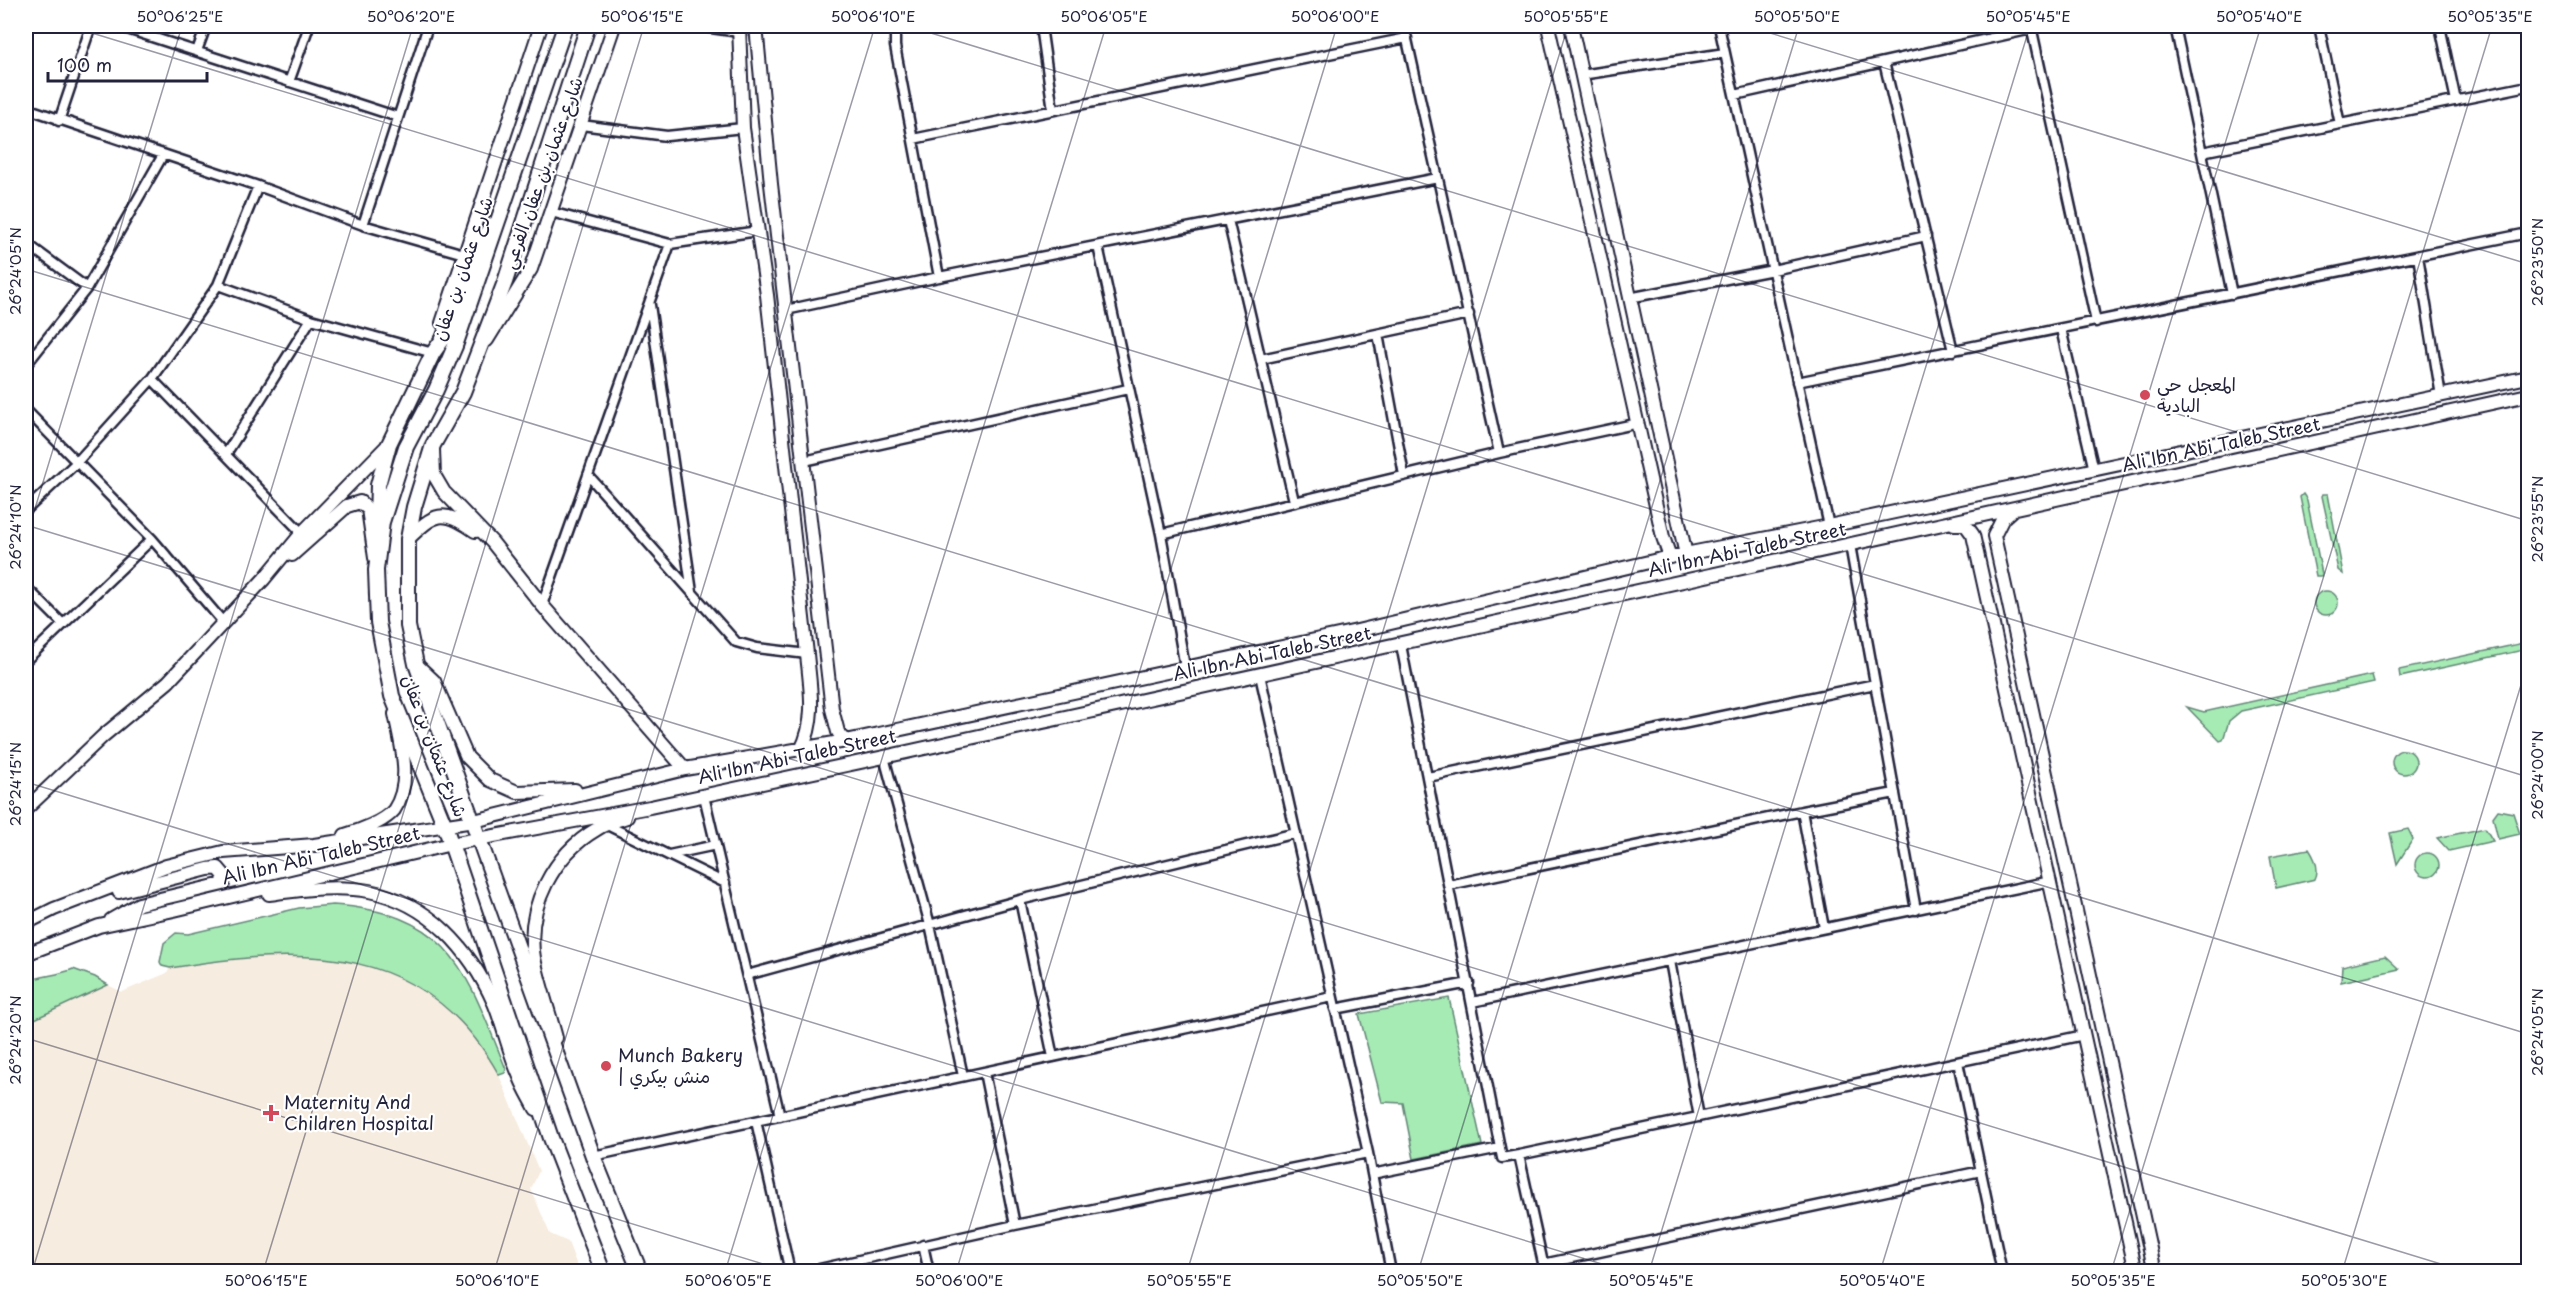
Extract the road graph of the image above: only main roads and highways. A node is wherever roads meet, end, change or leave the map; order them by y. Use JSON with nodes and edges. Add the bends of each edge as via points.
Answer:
{"nodes":[{"id":1,"x":565,"y":26,"type":"edge"},
{"id":2,"x":588,"y":26,"type":"edge"},
{"id":3,"x":502,"y":210,"type":"junction"},
{"id":4,"x":376,"y":570,"type":"junction"},
{"id":5,"x":603,"y":1272,"type":"edge"},
{"id":6,"x":640,"y":1272,"type":"edge"}],
"edges":[{"from":1,"to":3,"type":"main road","name":"شارع عثمان بن عفان"},
{"from":2,"to":6,"type":"main road","name":"شارع عثمان بن عفان","via":[[505,282],[463,392],[433,445],[408,539],[408,626],[416,664],[593,1156]]},
{"from":3,"to":4,"type":"main road","name":"شارع عثمان بن عفان","via":[[455,346],[405,447],[382,522]]},
{"from":3,"to":4,"type":"main road","via":[[475,250],[442,339],[388,444],[378,485]]},
{"from":4,"to":5,"type":"main road","name":"شارع عثمان بن عفان","via":[[378,622],[392,696],[445,826],[551,1138]]}]}
